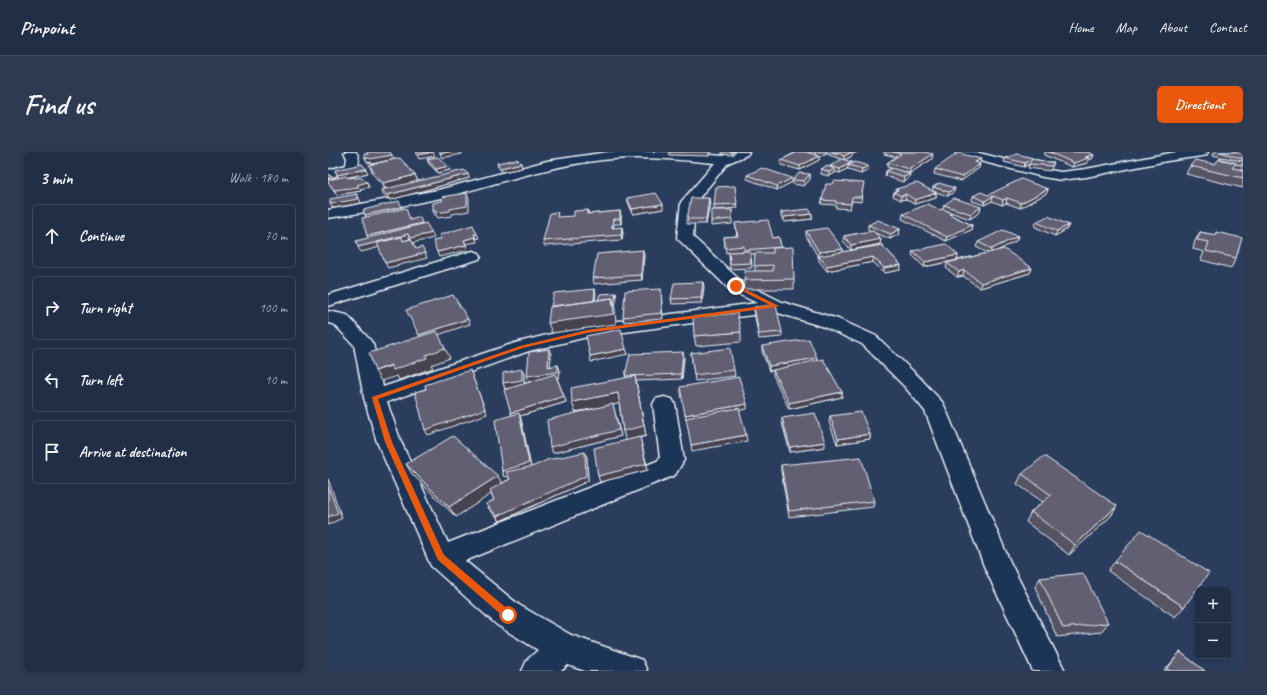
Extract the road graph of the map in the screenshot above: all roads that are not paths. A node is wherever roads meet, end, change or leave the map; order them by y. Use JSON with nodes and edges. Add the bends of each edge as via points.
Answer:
{"nodes":[{"id":1,"x":350,"y":152,"type":"edge"},
{"id":2,"x":961,"y":152,"type":"edge"},
{"id":3,"x":1123,"y":152,"type":"edge"},
{"id":4,"x":1202,"y":152,"type":"edge"},
{"id":5,"x":615,"y":153,"type":"edge"},
{"id":6,"x":586,"y":155,"type":"edge"},
{"id":7,"x":733,"y":156,"type":"edge"},
{"id":8,"x":1145,"y":161,"type":"junction"},
{"id":9,"x":328,"y":174,"type":"edge"},
{"id":10,"x":328,"y":214,"type":"edge"},
{"id":11,"x":473,"y":256,"type":"dead end"},
{"id":12,"x":328,"y":301,"type":"edge"},
{"id":13,"x":776,"y":306,"type":"junction"},
{"id":14,"x":328,"y":317,"type":"edge"},
{"id":15,"x":375,"y":398,"type":"junction"},
{"id":16,"x":664,"y":404,"type":"dead end"},
{"id":17,"x":441,"y":558,"type":"junction"},
{"id":18,"x":563,"y":648,"type":"junction"},
{"id":19,"x":538,"y":671,"type":"edge"},
{"id":20,"x":631,"y":671,"type":"edge"},
{"id":21,"x":1049,"y":671,"type":"edge"}],
"edges":[{"from":1,"to":9,"type":"street","via":[[354,157],[351,167]]},
{"from":2,"to":8,"type":"street","via":[[1061,176],[1086,174]]},
{"from":3,"to":8,"type":"street"},
{"from":4,"to":8,"type":"street"},
{"from":5,"to":6,"type":"street"},
{"from":5,"to":7,"type":"street"},
{"from":6,"to":10,"type":"street","via":[[439,194]]},
{"from":7,"to":13,"type":"street","via":[[688,202],[685,238],[736,286]]},
{"from":11,"to":12,"type":"street"},
{"from":13,"to":15,"type":"street","via":[[587,331],[522,347]]},
{"from":13,"to":21,"type":"street","via":[[831,323],[869,340],[935,408],[998,566]]},
{"from":14,"to":15,"type":"street","via":[[340,319],[363,344]]},
{"from":15,"to":17,"type":"street","via":[[389,442]]},
{"from":16,"to":17,"type":"street","via":[[672,460],[666,468]]},
{"from":17,"to":18,"type":"street","via":[[508,615]]},
{"from":18,"to":19,"type":"street"},
{"from":18,"to":20,"type":"street"}]}
